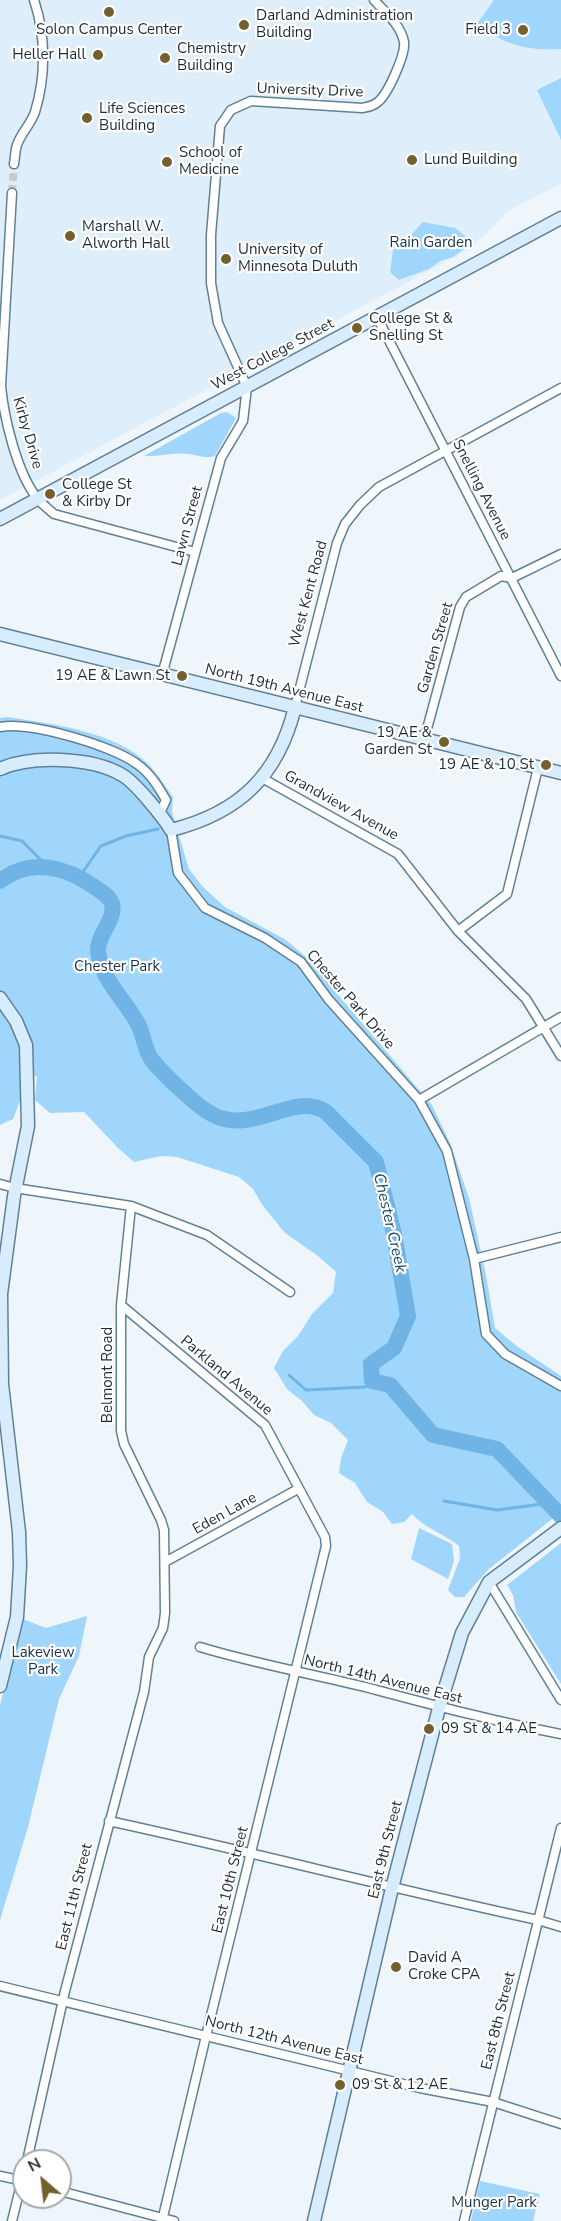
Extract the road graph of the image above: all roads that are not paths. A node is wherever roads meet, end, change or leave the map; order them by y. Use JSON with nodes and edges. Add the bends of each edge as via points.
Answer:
{"nodes":[{"id":1,"x":34,"y":0,"type":"edge"},
{"id":2,"x":374,"y":0,"type":"edge"},
{"id":3,"x":14,"y":164,"type":"tunnel mouth"},
{"id":4,"x":12,"y":193,"type":"tunnel mouth"},
{"id":5,"x":561,"y":218,"type":"edge"},
{"id":6,"x":377,"y":317,"type":"junction"},
{"id":7,"x":247,"y":387,"type":"junction"},
{"id":8,"x":561,"y":388,"type":"edge"},
{"id":9,"x":446,"y":450,"type":"junction"},
{"id":10,"x":38,"y":499,"type":"junction"},
{"id":11,"x":0,"y":519,"type":"edge"},
{"id":12,"x":195,"y":552,"type":"junction"},
{"id":13,"x":561,"y":554,"type":"edge"},
{"id":14,"x":512,"y":578,"type":"junction"},
{"id":15,"x":0,"y":634,"type":"edge"},
{"id":16,"x":162,"y":675,"type":"junction"},
{"id":17,"x":561,"y":676,"type":"edge"},
{"id":18,"x":295,"y":707,"type":"junction"},
{"id":19,"x":0,"y":727,"type":"edge"},
{"id":20,"x":424,"y":740,"type":"junction"},
{"id":21,"x":538,"y":768,"type":"junction"},
{"id":22,"x":0,"y":769,"type":"edge"},
{"id":23,"x":561,"y":773,"type":"edge"},
{"id":24,"x":262,"y":778,"type":"junction"},
{"id":25,"x":160,"y":813,"type":"junction"},
{"id":26,"x":171,"y":831,"type":"junction"},
{"id":27,"x":458,"y":932,"type":"junction"},
{"id":28,"x":0,"y":998,"type":"edge"},
{"id":29,"x":561,"y":1017,"type":"edge"},
{"id":30,"x":544,"y":1028,"type":"junction"},
{"id":31,"x":561,"y":1056,"type":"edge"},
{"id":32,"x":419,"y":1100,"type":"junction"},
{"id":33,"x":0,"y":1184,"type":"edge"},
{"id":34,"x":15,"y":1188,"type":"junction"},
{"id":35,"x":130,"y":1206,"type":"junction"},
{"id":36,"x":561,"y":1237,"type":"edge"},
{"id":37,"x":474,"y":1259,"type":"junction"},
{"id":38,"x":290,"y":1292,"type":"dead end"},
{"id":39,"x":121,"y":1305,"type":"junction"},
{"id":40,"x":561,"y":1386,"type":"edge"},
{"id":41,"x":298,"y":1489,"type":"junction"},
{"id":42,"x":561,"y":1528,"type":"edge"},
{"id":43,"x":326,"y":1546,"type":"joint"},
{"id":44,"x":165,"y":1562,"type":"junction"},
{"id":45,"x":489,"y":1582,"type":"junction"},
{"id":46,"x":157,"y":1641,"type":"joint"},
{"id":47,"x":200,"y":1647,"type":"dead end"},
{"id":48,"x":295,"y":1672,"type":"junction"},
{"id":49,"x":0,"y":1686,"type":"edge"},
{"id":50,"x":561,"y":1700,"type":"edge"},
{"id":51,"x":439,"y":1708,"type":"junction"},
{"id":52,"x":561,"y":1734,"type":"edge"},
{"id":53,"x":109,"y":1821,"type":"junction"},
{"id":54,"x":561,"y":1828,"type":"edge"},
{"id":55,"x":252,"y":1853,"type":"junction"},
{"id":56,"x":392,"y":1888,"type":"junction"},
{"id":57,"x":538,"y":1920,"type":"junction"},
{"id":58,"x":561,"y":1927,"type":"edge"},
{"id":59,"x":0,"y":1986,"type":"edge"},
{"id":60,"x":63,"y":2001,"type":"junction"},
{"id":61,"x":206,"y":2036,"type":"junction"},
{"id":62,"x":348,"y":2070,"type":"junction"},
{"id":63,"x":493,"y":2102,"type":"junction"},
{"id":64,"x":561,"y":2124,"type":"edge"},
{"id":65,"x":30,"y":2149,"type":"edge"},
{"id":66,"x":72,"y":2195,"type":"edge"},
{"id":67,"x":162,"y":2220,"type":"edge"},
{"id":68,"x":174,"y":2221,"type":"edge"},
{"id":69,"x":314,"y":2221,"type":"edge"},
{"id":70,"x":464,"y":2221,"type":"edge"}],
"edges":[{"from":1,"to":3,"type":"street","via":[[40,23],[42,77],[35,111],[17,144]]},
{"from":2,"to":7,"type":"street","name":"University Drive","via":[[404,41],[401,61],[380,101],[362,108],[251,101],[231,110],[220,126],[211,235],[213,304]]},
{"from":4,"to":10,"type":"street","name":"Kirby Drive","via":[[2,398],[18,460]]},
{"from":5,"to":6,"type":"street","name":"West College Street"},
{"from":6,"to":7,"type":"street","name":"West College Street"},
{"from":6,"to":9,"type":"street","name":"Snelling Avenue"},
{"from":7,"to":10,"type":"street","name":"West College Street"},
{"from":7,"to":12,"type":"street","name":"Lawn Street","via":[[243,421],[221,458]]},
{"from":8,"to":9,"type":"street","name":"West Kent Road"},
{"from":9,"to":14,"type":"street","name":"Snelling Avenue"},
{"from":9,"to":18,"type":"street","name":"West Kent Road","via":[[379,487],[345,524]]},
{"from":10,"to":11,"type":"street","name":"West College Street"},
{"from":10,"to":12,"type":"street","via":[[54,514]]},
{"from":12,"to":16,"type":"street","name":"Lawn Street"},
{"from":13,"to":14,"type":"street","name":"Garden Street"},
{"from":14,"to":17,"type":"street","name":"Snelling Avenue"},
{"from":14,"to":20,"type":"street","name":"Garden Street","via":[[501,576],[466,597]]},
{"from":15,"to":16,"type":"street","name":"North 19th Avenue East"},
{"from":16,"to":18,"type":"street","name":"North 19th Avenue East"},
{"from":18,"to":20,"type":"street","name":"North 19th Avenue East"},
{"from":18,"to":24,"type":"street","name":"West Kent Road","via":[[281,748]]},
{"from":19,"to":25,"type":"street","via":[[44,730],[79,739],[136,763],[166,800]]},
{"from":20,"to":21,"type":"street","name":"North 19th Avenue East"},
{"from":21,"to":23,"type":"street","name":"North 19th Avenue East"},
{"from":21,"to":27,"type":"street","via":[[507,894]]},
{"from":22,"to":25,"type":"street","name":"Chester Park Drive","via":[[36,759],[98,766],[123,775]]},
{"from":24,"to":26,"type":"street","name":"West Kent Road","via":[[221,813]]},
{"from":24,"to":27,"type":"street","name":"Grandview Avenue","via":[[398,854]]},
{"from":25,"to":26,"type":"street","name":"Chester Park Drive"},
{"from":26,"to":32,"type":"street","name":"Chester Park Drive","via":[[178,873],[205,908],[265,938],[301,962]]},
{"from":27,"to":30,"type":"street","name":"Grandview Avenue","via":[[526,999]]},
{"from":28,"to":34,"type":"street","via":[[26,1044],[28,1126]]},
{"from":29,"to":30,"type":"street"},
{"from":30,"to":31,"type":"street","name":"Grandview Avenue"},
{"from":30,"to":32,"type":"street"},
{"from":32,"to":37,"type":"street","name":"Chester Park Drive","via":[[447,1151]]},
{"from":33,"to":34,"type":"street"},
{"from":34,"to":35,"type":"street"},
{"from":34,"to":49,"type":"street","via":[[1,1294],[1,1367],[20,1574],[17,1617]]},
{"from":35,"to":38,"type":"street","via":[[207,1235]]},
{"from":35,"to":39,"type":"street","name":"Belmont Road"},
{"from":36,"to":37,"type":"street"},
{"from":37,"to":40,"type":"street","name":"Chester Park Drive","via":[[486,1334],[505,1354]]},
{"from":39,"to":41,"type":"street","name":"Parkland Avenue","via":[[265,1425]]},
{"from":39,"to":44,"type":"street","name":"Belmont Road","via":[[121,1431],[161,1520]]},
{"from":41,"to":43,"type":"street","name":"Parkland Avenue","via":[[325,1537]]},
{"from":41,"to":44,"type":"street","name":"Eden Lane"},
{"from":42,"to":45,"type":"street","name":"East 9th Street"},
{"from":43,"to":48,"type":"street","name":"East 10th Street"},
{"from":44,"to":46,"type":"street","name":"Belmont Road","via":[[165,1613]]},
{"from":45,"to":50,"type":"street"},
{"from":45,"to":51,"type":"street","name":"East 9th Street","via":[[462,1633]]},
{"from":46,"to":53,"type":"street","name":"East 11th Street","via":[[149,1657],[144,1692]]},
{"from":47,"to":48,"type":"street","name":"North 14th Avenue East"},
{"from":48,"to":51,"type":"street","name":"North 14th Avenue East"},
{"from":48,"to":55,"type":"street","name":"East 10th Street"},
{"from":51,"to":52,"type":"street","name":"North 14th Avenue East"},
{"from":51,"to":56,"type":"street","name":"East 9th Street"},
{"from":53,"to":55,"type":"street"},
{"from":53,"to":60,"type":"street","name":"East 11th Street"},
{"from":54,"to":57,"type":"street","name":"East 8th Street"},
{"from":55,"to":56,"type":"street"},
{"from":55,"to":61,"type":"street","name":"East 10th Street"},
{"from":56,"to":57,"type":"street"},
{"from":56,"to":62,"type":"street","name":"East 9th Street"},
{"from":57,"to":58,"type":"street"},
{"from":57,"to":63,"type":"street","name":"East 8th Street"},
{"from":59,"to":60,"type":"street","name":"North 12th Avenue East"},
{"from":60,"to":61,"type":"street","name":"North 12th Avenue East"},
{"from":60,"to":65,"type":"street","name":"East 11th Street"},
{"from":61,"to":62,"type":"street","name":"North 12th Avenue East"},
{"from":61,"to":67,"type":"street","name":"East 10th Street"},
{"from":62,"to":63,"type":"street","name":"North 12th Avenue East"},
{"from":62,"to":69,"type":"street","name":"East 9th Street"},
{"from":63,"to":64,"type":"street","name":"North 12th Avenue East"},
{"from":63,"to":70,"type":"street","name":"East 8th Street"},
{"from":66,"to":67,"type":"street"},
{"from":67,"to":68,"type":"street"}]}
